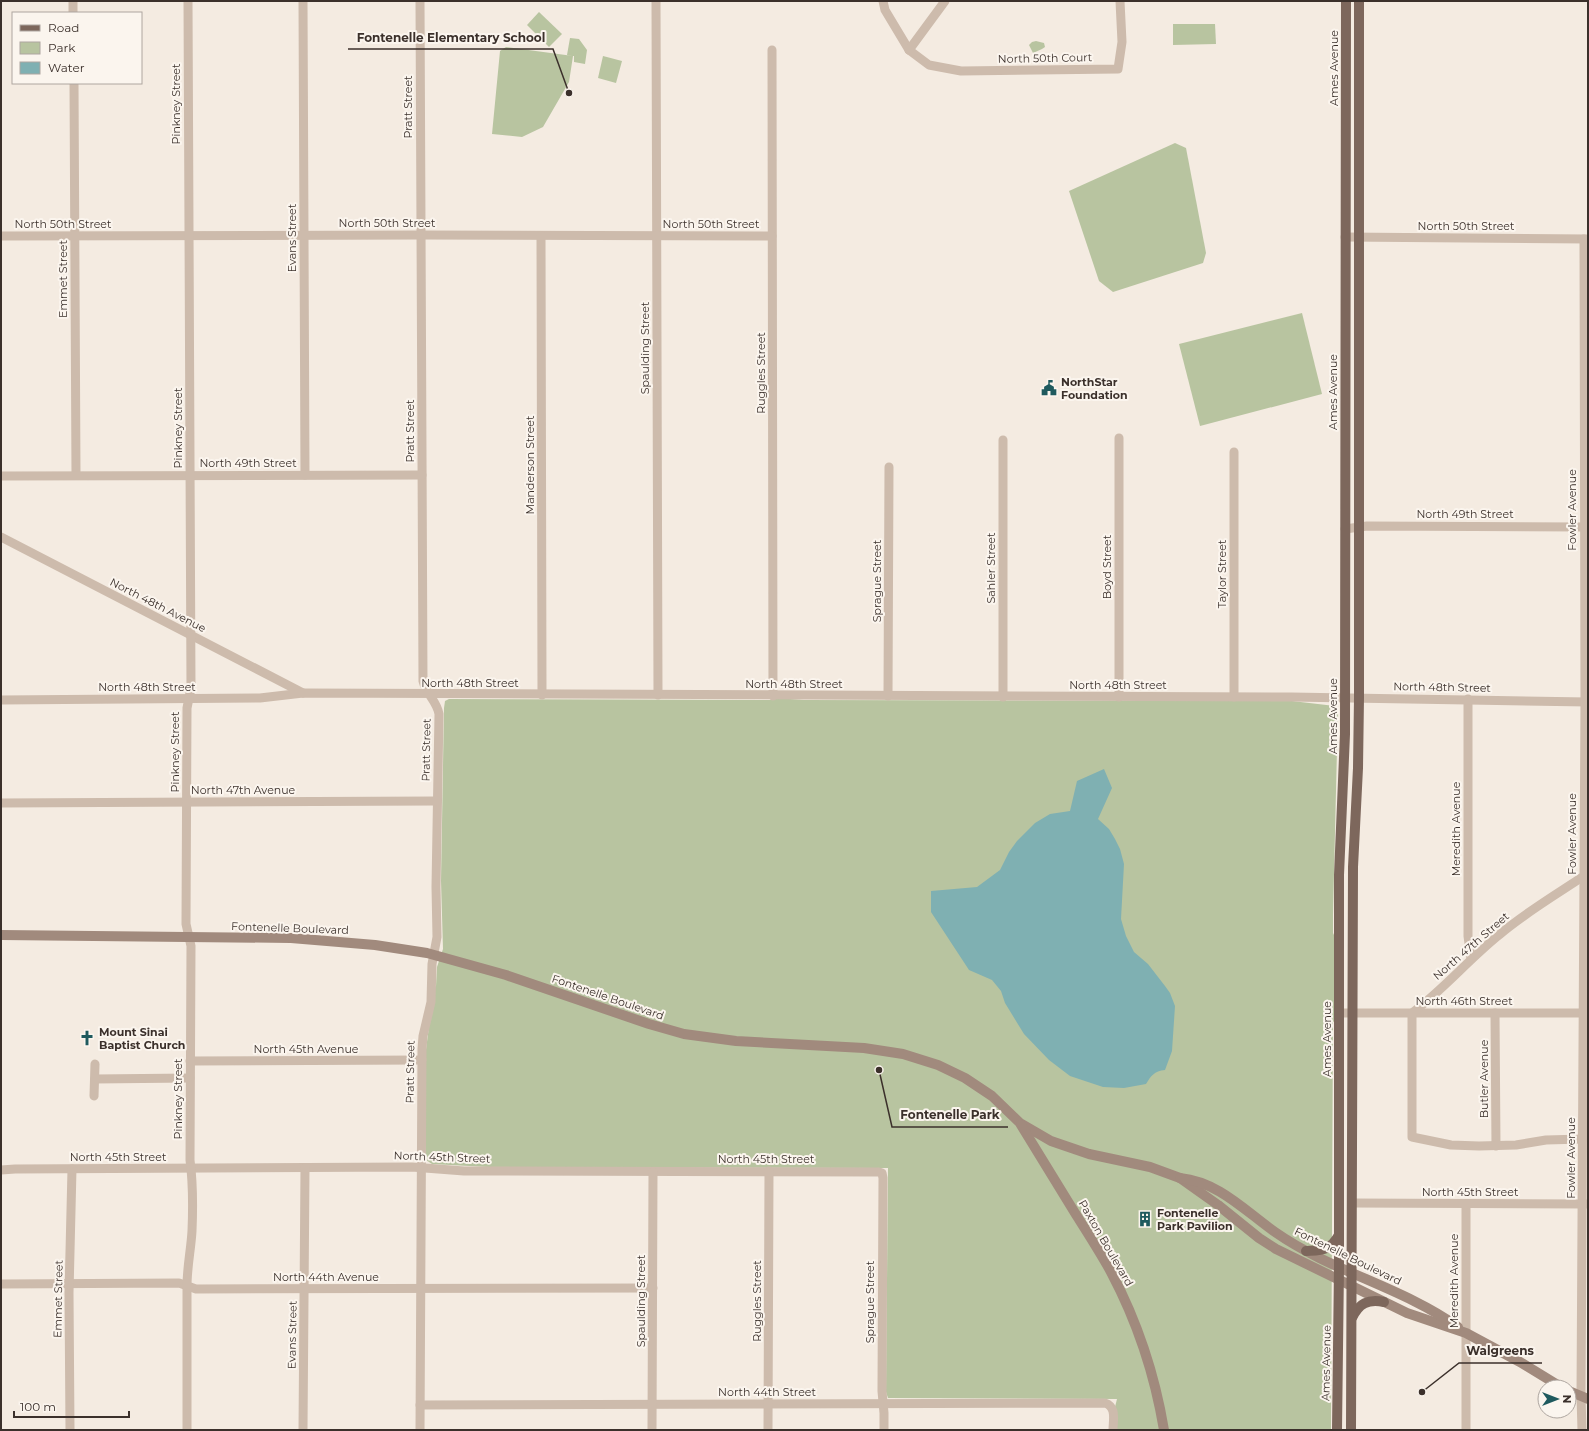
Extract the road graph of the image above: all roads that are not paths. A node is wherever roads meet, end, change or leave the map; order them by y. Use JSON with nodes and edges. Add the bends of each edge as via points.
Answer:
{"nodes":[{"id":1,"x":73,"y":1,"type":"edge"},
{"id":2,"x":188,"y":1,"type":"edge"},
{"id":3,"x":303,"y":1,"type":"edge"},
{"id":4,"x":420,"y":1,"type":"edge"},
{"id":5,"x":656,"y":1,"type":"edge"},
{"id":6,"x":883,"y":1,"type":"edge"},
{"id":7,"x":945,"y":1,"type":"edge"},
{"id":8,"x":1120,"y":1,"type":"edge"},
{"id":9,"x":1346,"y":1,"type":"edge"},
{"id":10,"x":1359,"y":1,"type":"edge"},
{"id":11,"x":73,"y":12,"type":"edge"},
{"id":12,"x":772,"y":50,"type":"dead end"},
{"id":13,"x":909,"y":50,"type":"junction"},
{"id":14,"x":74,"y":84,"type":"edge"},
{"id":15,"x":304,"y":235,"type":"junction"},
{"id":16,"x":421,"y":235,"type":"junction"},
{"id":17,"x":1,"y":236,"type":"edge"},
{"id":18,"x":75,"y":236,"type":"junction"},
{"id":19,"x":189,"y":236,"type":"junction"},
{"id":20,"x":541,"y":236,"type":"junction"},
{"id":21,"x":657,"y":236,"type":"junction"},
{"id":22,"x":772,"y":236,"type":"junction"},
{"id":23,"x":1345,"y":237,"type":"junction"},
{"id":24,"x":1358,"y":238,"type":"junction"},
{"id":25,"x":1586,"y":239,"type":"edge"},
{"id":26,"x":1119,"y":438,"type":"dead end"},
{"id":27,"x":1003,"y":440,"type":"dead end"},
{"id":28,"x":1234,"y":452,"type":"dead end"},
{"id":29,"x":889,"y":467,"type":"dead end"},
{"id":30,"x":76,"y":475,"type":"junction"},
{"id":31,"x":305,"y":475,"type":"junction"},
{"id":32,"x":422,"y":475,"type":"junction"},
{"id":33,"x":1,"y":476,"type":"edge"},
{"id":34,"x":190,"y":476,"type":"junction"},
{"id":35,"x":1584,"y":526,"type":"junction"},
{"id":36,"x":1358,"y":528,"type":"junction"},
{"id":37,"x":1345,"y":529,"type":"junction"},
{"id":38,"x":1,"y":538,"type":"edge"},
{"id":39,"x":191,"y":636,"type":"junction"},
{"id":40,"x":303,"y":694,"type":"junction"},
{"id":41,"x":429,"y":695,"type":"junction"},
{"id":42,"x":542,"y":695,"type":"junction"},
{"id":43,"x":658,"y":695,"type":"junction"},
{"id":44,"x":773,"y":696,"type":"junction"},
{"id":45,"x":888,"y":696,"type":"junction"},
{"id":46,"x":1003,"y":697,"type":"junction"},
{"id":47,"x":1118,"y":697,"type":"junction"},
{"id":48,"x":1234,"y":697,"type":"junction"},
{"id":49,"x":1346,"y":698,"type":"junction"},
{"id":50,"x":1359,"y":698,"type":"junction"},
{"id":51,"x":189,"y":699,"type":"junction"},
{"id":52,"x":1468,"y":699,"type":"junction"},
{"id":53,"x":1,"y":700,"type":"edge"},
{"id":54,"x":1586,"y":702,"type":"edge"},
{"id":55,"x":437,"y":801,"type":"junction"},
{"id":56,"x":187,"y":802,"type":"junction"},
{"id":57,"x":1,"y":803,"type":"edge"},
{"id":58,"x":1586,"y":875,"type":"edge"},
{"id":59,"x":1,"y":935,"type":"edge"},
{"id":60,"x":189,"y":937,"type":"junction"},
{"id":61,"x":434,"y":955,"type":"junction"},
{"id":62,"x":1471,"y":959,"type":"junction"},
{"id":63,"x":1340,"y":1013,"type":"junction"},
{"id":64,"x":1352,"y":1013,"type":"junction"},
{"id":65,"x":1412,"y":1013,"type":"junction"},
{"id":66,"x":1495,"y":1013,"type":"junction"},
{"id":67,"x":1586,"y":1013,"type":"edge"},
{"id":68,"x":422,"y":1060,"type":"junction"},
{"id":69,"x":190,"y":1061,"type":"junction"},
{"id":70,"x":95,"y":1064,"type":"dead end"},
{"id":71,"x":190,"y":1078,"type":"junction"},
{"id":72,"x":95,"y":1079,"type":"junction"},
{"id":73,"x":1339,"y":1090,"type":"junction"},
{"id":74,"x":94,"y":1096,"type":"dead end"},
{"id":75,"x":1020,"y":1123,"type":"junction"},
{"id":76,"x":1583,"y":1139,"type":"junction"},
{"id":77,"x":1051,"y":1141,"type":"junction"},
{"id":78,"x":1496,"y":1146,"type":"junction"},
{"id":79,"x":1041,"y":1158,"type":"junction"},
{"id":80,"x":1352,"y":1164,"type":"junction"},
{"id":81,"x":191,"y":1168,"type":"junction"},
{"id":82,"x":305,"y":1168,"type":"junction"},
{"id":83,"x":421,"y":1168,"type":"junction"},
{"id":84,"x":72,"y":1169,"type":"junction"},
{"id":85,"x":1,"y":1170,"type":"edge"},
{"id":86,"x":769,"y":1171,"type":"junction"},
{"id":87,"x":653,"y":1172,"type":"junction"},
{"id":88,"x":882,"y":1173,"type":"joint"},
{"id":89,"x":1180,"y":1178,"type":"junction"},
{"id":90,"x":1352,"y":1204,"type":"junction"},
{"id":91,"x":1466,"y":1204,"type":"junction"},
{"id":92,"x":1585,"y":1204,"type":"edge"},
{"id":93,"x":1339,"y":1236,"type":"junction"},
{"id":94,"x":1306,"y":1251,"type":"junction"},
{"id":95,"x":1339,"y":1267,"type":"junction"},
{"id":96,"x":1351,"y":1273,"type":"junction"},
{"id":97,"x":1339,"y":1281,"type":"junction"},
{"id":98,"x":1,"y":1284,"type":"edge"},
{"id":99,"x":70,"y":1284,"type":"junction"},
{"id":100,"x":187,"y":1286,"type":"junction"},
{"id":101,"x":1351,"y":1287,"type":"junction"},
{"id":102,"x":653,"y":1288,"type":"junction"},
{"id":103,"x":305,"y":1289,"type":"junction"},
{"id":104,"x":421,"y":1289,"type":"junction"},
{"id":105,"x":1384,"y":1302,"type":"junction"},
{"id":106,"x":1351,"y":1320,"type":"junction"},
{"id":107,"x":1466,"y":1333,"type":"junction"},
{"id":108,"x":1548,"y":1379,"type":"edge"},
{"id":109,"x":1584,"y":1397,"type":"edge"},
{"id":110,"x":768,"y":1404,"type":"junction"},
{"id":111,"x":883,"y":1404,"type":"junction"},
{"id":112,"x":420,"y":1405,"type":"junction"},
{"id":113,"x":652,"y":1405,"type":"junction"},
{"id":114,"x":70,"y":1430,"type":"edge"},
{"id":115,"x":187,"y":1430,"type":"edge"},
{"id":116,"x":303,"y":1430,"type":"edge"},
{"id":117,"x":420,"y":1430,"type":"edge"},
{"id":118,"x":652,"y":1430,"type":"edge"},
{"id":119,"x":768,"y":1430,"type":"edge"},
{"id":120,"x":884,"y":1430,"type":"edge"},
{"id":121,"x":1113,"y":1430,"type":"edge"},
{"id":122,"x":1164,"y":1430,"type":"edge"},
{"id":123,"x":1337,"y":1430,"type":"edge"},
{"id":124,"x":1351,"y":1430,"type":"edge"},
{"id":125,"x":1466,"y":1430,"type":"edge"},
{"id":126,"x":1582,"y":1430,"type":"edge"}],
"edges":[{"from":1,"to":11,"type":"street"},
{"from":2,"to":19,"type":"street","name":"Pinkney Street"},
{"from":3,"to":15,"type":"street","name":"Evans Street"},
{"from":4,"to":16,"type":"street","name":"Pratt Street"},
{"from":5,"to":21,"type":"street","name":"Spaulding Street"},
{"from":6,"to":13,"type":"street","via":[[885,10]]},
{"from":7,"to":13,"type":"street"},
{"from":8,"to":13,"type":"street","name":"North 50th Court","via":[[1122,42],[1118,69],[961,71],[929,65]]},
{"from":9,"to":23,"type":"main road","name":"Ames Avenue"},
{"from":10,"to":24,"type":"main road"},
{"from":12,"to":22,"type":"street","name":"Ruggles Street"},
{"from":14,"to":18,"type":"street","name":"Emmet Street"},
{"from":15,"to":16,"type":"street","name":"North 50th Street"},
{"from":15,"to":19,"type":"street","name":"North 50th Street"},
{"from":15,"to":31,"type":"street","name":"Evans Street"},
{"from":16,"to":20,"type":"street","name":"North 50th Street"},
{"from":16,"to":32,"type":"street","name":"Pratt Street"},
{"from":17,"to":18,"type":"street","name":"North 50th Street"},
{"from":18,"to":19,"type":"street","name":"North 50th Street"},
{"from":18,"to":30,"type":"street","name":"Emmet Street"},
{"from":19,"to":34,"type":"street","name":"Pinkney Street"},
{"from":20,"to":21,"type":"street","name":"North 50th Street"},
{"from":20,"to":42,"type":"street","name":"Manderson Street"},
{"from":21,"to":22,"type":"street","name":"North 50th Street"},
{"from":21,"to":43,"type":"street","name":"Spaulding Street"},
{"from":22,"to":44,"type":"street","name":"Ruggles Street"},
{"from":23,"to":24,"type":"street","name":"North 50th Street"},
{"from":23,"to":37,"type":"main road","name":"Ames Avenue"},
{"from":24,"to":25,"type":"street","name":"North 50th Street"},
{"from":24,"to":36,"type":"main road"},
{"from":25,"to":35,"type":"street","name":"Fowler Avenue"},
{"from":26,"to":47,"type":"street","name":"Boyd Street"},
{"from":27,"to":46,"type":"street","name":"Sahler Street"},
{"from":28,"to":48,"type":"street","name":"Taylor Street"},
{"from":29,"to":45,"type":"street","name":"Sprague Street"},
{"from":30,"to":33,"type":"street","name":"North 49th Street"},
{"from":30,"to":34,"type":"street","name":"North 49th Street"},
{"from":31,"to":32,"type":"street","name":"North 49th Street"},
{"from":31,"to":34,"type":"street","name":"North 49th Street"},
{"from":32,"to":41,"type":"street","name":"Pratt Street","via":[[423,681]]},
{"from":34,"to":39,"type":"street","name":"Pinkney Street"},
{"from":35,"to":36,"type":"street","name":"North 49th Street"},
{"from":35,"to":54,"type":"street","name":"Fowler Avenue"},
{"from":36,"to":37,"type":"street","name":"North 49th Street"},
{"from":36,"to":50,"type":"main road"},
{"from":37,"to":49,"type":"main road","name":"Ames Avenue"},
{"from":38,"to":39,"type":"street","name":"North 48th Avenue"},
{"from":39,"to":40,"type":"street","name":"North 48th Avenue"},
{"from":39,"to":51,"type":"street","name":"Pinkney Street"},
{"from":40,"to":41,"type":"street","name":"North 48th Street"},
{"from":40,"to":51,"type":"street","name":"North 48th Street","via":[[260,698]]},
{"from":41,"to":42,"type":"street","name":"North 48th Street"},
{"from":41,"to":55,"type":"street","name":"Pratt Street","via":[[438,707],[439,714]]},
{"from":42,"to":43,"type":"street","name":"North 48th Street"},
{"from":43,"to":44,"type":"street","name":"North 48th Street"},
{"from":44,"to":45,"type":"street","name":"North 48th Street"},
{"from":45,"to":46,"type":"street","name":"North 48th Street"},
{"from":46,"to":47,"type":"street","name":"North 48th Street"},
{"from":47,"to":48,"type":"street","name":"North 48th Street"},
{"from":48,"to":49,"type":"street","name":"North 48th Street"},
{"from":49,"to":50,"type":"street","name":"North 48th Street"},
{"from":49,"to":63,"type":"main road","name":"Ames Avenue","via":[[1340,853]]},
{"from":50,"to":52,"type":"street","name":"North 48th Street"},
{"from":50,"to":64,"type":"main road","via":[[1353,867]]},
{"from":51,"to":53,"type":"street","name":"North 48th Street"},
{"from":51,"to":56,"type":"street","name":"Pinkney Street"},
{"from":52,"to":54,"type":"street","name":"North 48th Street"},
{"from":52,"to":62,"type":"street","name":"Meredith Avenue","via":[[1468,936]]},
{"from":54,"to":58,"type":"street","name":"Fowler Avenue"},
{"from":55,"to":56,"type":"street","name":"North 47th Avenue"},
{"from":55,"to":61,"type":"street","name":"Pratt Street","via":[[437,937]]},
{"from":56,"to":57,"type":"street","name":"North 47th Avenue"},
{"from":56,"to":60,"type":"street","name":"Pinkney Street","via":[[186,924]]},
{"from":58,"to":62,"type":"street","name":"North 47th Street","via":[[1515,922]]},
{"from":58,"to":67,"type":"street","name":"Fowler Avenue"},
{"from":59,"to":60,"type":"main road","name":"Fontenelle Boulevard"},
{"from":60,"to":61,"type":"main road","name":"Fontenelle Boulevard","via":[[319,939]]},
{"from":60,"to":69,"type":"street","name":"Pinkney Street"},
{"from":61,"to":68,"type":"street","name":"Pratt Street","via":[[431,1002],[423,1036]]},
{"from":61,"to":75,"type":"main road","name":"Fontenelle Boulevard","via":[[506,975],[684,1034],[736,1041],[871,1049],[917,1058],[952,1071],[979,1086]]},
{"from":62,"to":65,"type":"street","name":"North 47th Street"},
{"from":63,"to":64,"type":"street","name":"North 46th Street"},
{"from":63,"to":73,"type":"main road","name":"Ames Avenue"},
{"from":64,"to":65,"type":"street","name":"North 46th Street"},
{"from":64,"to":80,"type":"main road"},
{"from":65,"to":66,"type":"street","name":"North 46th Street"},
{"from":65,"to":78,"type":"street","via":[[1412,1137],[1452,1145]]},
{"from":66,"to":67,"type":"street","name":"North 46th Street"},
{"from":66,"to":78,"type":"street","name":"Butler Avenue"},
{"from":67,"to":76,"type":"street","name":"Fowler Avenue"},
{"from":68,"to":69,"type":"street","name":"North 45th Avenue"},
{"from":68,"to":83,"type":"street","name":"Pratt Street"},
{"from":69,"to":71,"type":"street","name":"Pinkney Street"},
{"from":70,"to":72,"type":"street"},
{"from":71,"to":72,"type":"street"},
{"from":71,"to":81,"type":"street","name":"Pinkney Street"},
{"from":72,"to":74,"type":"street"},
{"from":73,"to":80,"type":"main road","via":[[1345,1095],[1347,1103],[1347,1143]]},
{"from":73,"to":93,"type":"main road","name":"Ames Avenue"},
{"from":75,"to":77,"type":"main road","name":"Fontenelle Boulevard"},
{"from":75,"to":79,"type":"main road","name":"Paxton Boulevard"},
{"from":76,"to":78,"type":"street"},
{"from":76,"to":92,"type":"street","name":"Fowler Avenue"},
{"from":77,"to":79,"type":"main road","via":[[1044,1147]]},
{"from":77,"to":89,"type":"main road","name":"Fontenelle Boulevard","via":[[1083,1152],[1150,1167]]},
{"from":79,"to":122,"type":"main road","name":"Paxton Boulevard","via":[[1117,1284],[1148,1362]]},
{"from":80,"to":90,"type":"main road"},
{"from":81,"to":82,"type":"street","name":"North 45th Street"},
{"from":81,"to":84,"type":"street","name":"North 45th Street"},
{"from":81,"to":100,"type":"street","name":"Pinkney Street","via":[[192,1232]]},
{"from":82,"to":83,"type":"street","name":"North 45th Street"},
{"from":82,"to":103,"type":"street","name":"Evans Street"},
{"from":83,"to":87,"type":"street","name":"North 45th Street","via":[[464,1171]]},
{"from":83,"to":104,"type":"street","name":"Pratt Street"},
{"from":84,"to":85,"type":"street","name":"North 45th Street"},
{"from":84,"to":99,"type":"street","name":"Emmet Street"},
{"from":86,"to":87,"type":"street","name":"North 45th Street"},
{"from":86,"to":88,"type":"street","name":"North 45th Street"},
{"from":86,"to":110,"type":"street","name":"Ruggles Street"},
{"from":87,"to":102,"type":"street","name":"Spaulding Street"},
{"from":88,"to":111,"type":"street","name":"Sprague Street"},
{"from":89,"to":94,"type":"main road","name":"Fontenelle Boulevard","via":[[1192,1179],[1214,1188],[1276,1233]]},
{"from":89,"to":97,"type":"main road","name":"Fontenelle Boulevard","via":[[1265,1242]]},
{"from":90,"to":91,"type":"street","name":"North 45th Street"},
{"from":90,"to":96,"type":"main road"},
{"from":91,"to":92,"type":"street","name":"North 45th Street"},
{"from":91,"to":107,"type":"street","name":"Meredith Avenue"},
{"from":92,"to":109,"type":"street","name":"Fowler Avenue"},
{"from":93,"to":94,"type":"main road","via":[[1329,1248]]},
{"from":93,"to":95,"type":"main road","name":"Ames Avenue"},
{"from":94,"to":95,"type":"main road","name":"Fontenelle Boulevard"},
{"from":95,"to":96,"type":"main road","name":"Fontenelle Boulevard"},
{"from":95,"to":97,"type":"main road","name":"Ames Avenue"},
{"from":96,"to":101,"type":"main road"},
{"from":96,"to":107,"type":"main road","name":"Fontenelle Boulevard","via":[[1431,1309]]},
{"from":97,"to":101,"type":"main road","name":"Fontenelle Boulevard"},
{"from":97,"to":123,"type":"main road","name":"Ames Avenue"},
{"from":98,"to":99,"type":"street","name":"North 44th Avenue"},
{"from":99,"to":100,"type":"street","name":"North 44th Avenue","via":[[179,1283]]},
{"from":99,"to":114,"type":"street","name":"Emmet Street"},
{"from":100,"to":103,"type":"street","name":"North 44th Avenue","via":[[196,1289]]},
{"from":100,"to":115,"type":"street","name":"Pinkney Street"},
{"from":101,"to":105,"type":"main road","name":"Fontenelle Boulevard"},
{"from":101,"to":106,"type":"main road"},
{"from":102,"to":104,"type":"street","name":"North 44th Avenue"},
{"from":102,"to":113,"type":"street","name":"Spaulding Street"},
{"from":103,"to":104,"type":"street","name":"North 44th Avenue"},
{"from":103,"to":116,"type":"street","name":"Evans Street"},
{"from":104,"to":112,"type":"street","name":"Pratt Street"},
{"from":105,"to":106,"type":"main road","via":[[1372,1301],[1361,1304]]},
{"from":105,"to":107,"type":"main road","name":"Fontenelle Boulevard","via":[[1407,1313]]},
{"from":106,"to":124,"type":"main road"},
{"from":107,"to":108,"type":"main road","name":"Fontenelle Boulevard"},
{"from":107,"to":125,"type":"street","name":"Meredith Avenue"},
{"from":109,"to":126,"type":"street","name":"Fowler Avenue"},
{"from":110,"to":111,"type":"street","name":"North 44th Street"},
{"from":110,"to":113,"type":"street","name":"North 44th Street"},
{"from":110,"to":119,"type":"street","name":"Ruggles Street"},
{"from":111,"to":120,"type":"street","name":"Sprague Street"},
{"from":111,"to":121,"type":"street","name":"North 44th Street","via":[[1105,1403],[1112,1408]]},
{"from":112,"to":113,"type":"street","name":"North 44th Street"},
{"from":112,"to":117,"type":"street","name":"Pratt Street"},
{"from":113,"to":118,"type":"street","name":"Spaulding Street"}]}
